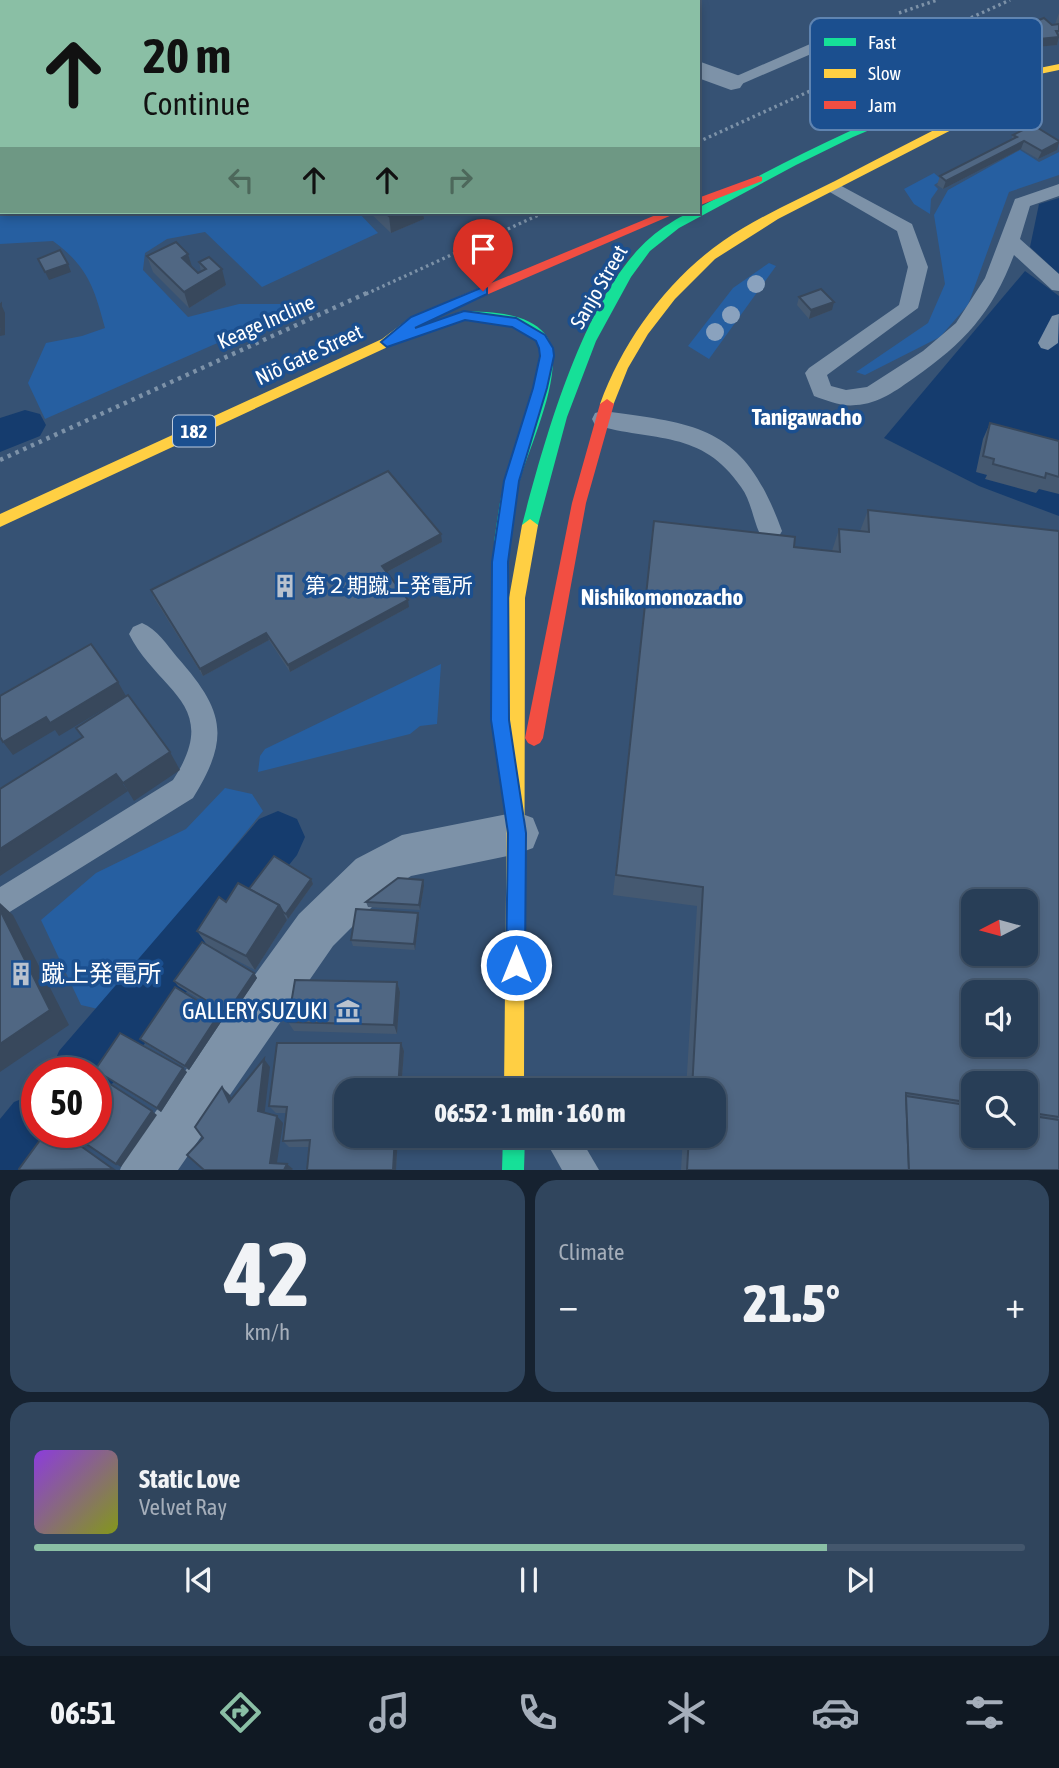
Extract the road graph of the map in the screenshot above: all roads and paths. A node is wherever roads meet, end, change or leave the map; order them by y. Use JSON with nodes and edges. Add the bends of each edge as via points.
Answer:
{"nodes":[{"id":1,"x":937,"y":0,"type":"edge"},
{"id":2,"x":1010,"y":0,"type":"edge"},
{"id":3,"x":924,"y":5,"type":"dead end"},
{"id":4,"x":970,"y":18,"type":"edge"},
{"id":5,"x":810,"y":48,"type":"edge"},
{"id":6,"x":700,"y":70,"type":"edge"},
{"id":7,"x":731,"y":82,"type":"joint"},
{"id":8,"x":810,"y":91,"type":"edge"},
{"id":9,"x":864,"y":130,"type":"edge"},
{"id":10,"x":908,"y":130,"type":"edge"},
{"id":11,"x":945,"y":130,"type":"edge"},
{"id":12,"x":700,"y":141,"type":"edge"},
{"id":13,"x":874,"y":146,"type":"dead end"},
{"id":14,"x":758,"y":179,"type":"junction"},
{"id":15,"x":834,"y":187,"type":"junction"},
{"id":16,"x":1059,"y":190,"type":"edge"},
{"id":17,"x":700,"y":201,"type":"edge"},
{"id":18,"x":747,"y":204,"type":"dead end"},
{"id":19,"x":700,"y":212,"type":"edge"},
{"id":20,"x":541,"y":214,"type":"edge"},
{"id":21,"x":668,"y":214,"type":"edge"},
{"id":22,"x":697,"y":214,"type":"edge"},
{"id":23,"x":654,"y":239,"type":"junction"},
{"id":24,"x":1010,"y":241,"type":"junction"},
{"id":25,"x":616,"y":254,"type":"dead end"},
{"id":26,"x":591,"y":264,"type":"dead end"},
{"id":27,"x":1059,"y":285,"type":"edge"},
{"id":28,"x":464,"y":315,"type":"junction"},
{"id":29,"x":1059,"y":321,"type":"edge"},
{"id":30,"x":387,"y":342,"type":"junction"},
{"id":31,"x":1048,"y":343,"type":"dead end"},
{"id":32,"x":603,"y":419,"type":"junction"},
{"id":33,"x":0,"y":460,"type":"edge"},
{"id":34,"x":0,"y":520,"type":"edge"},
{"id":35,"x":771,"y":531,"type":"edge"},
{"id":36,"x":500,"y":562,"type":"dead end"},
{"id":37,"x":142,"y":635,"type":"dead end"},
{"id":38,"x":499,"y":692,"type":"dead end"},
{"id":39,"x":517,"y":833,"type":"junction"},
{"id":40,"x":0,"y":904,"type":"edge"},
{"id":41,"x":519,"y":1078,"type":"edge"},
{"id":42,"x":514,"y":1148,"type":"edge"},
{"id":43,"x":567,"y":1148,"type":"edge"},
{"id":44,"x":146,"y":1170,"type":"edge"},
{"id":45,"x":513,"y":1170,"type":"edge"},
{"id":46,"x":582,"y":1170,"type":"edge"}],
"edges":[{"from":1,"to":3,"type":"path"},
{"from":2,"to":4,"type":"path"},
{"from":5,"to":7,"type":"lane"},
{"from":6,"to":7,"type":"street"},
{"from":8,"to":12,"type":"path"},
{"from":9,"to":14,"type":"main road","name":"Sanjo Street"},
{"from":10,"to":13,"type":"main road"},
{"from":11,"to":15,"type":"main road","name":"Sanjo Street"},
{"from":14,"to":17,"type":"main road"},
{"from":14,"to":19,"type":"main road","name":"Sanjo Street"},
{"from":15,"to":24,"type":"lane","via":[[905,228],[918,267],[908,309],[816,373],[822,391],[842,399],[872,397],[942,347],[970,320],[1002,266]]},
{"from":15,"to":32,"type":"main road","name":"Sanjo Street","via":[[767,220],[695,269],[635,342],[618,373]]},
{"from":16,"to":24,"type":"lane","via":[[1022,202]]},
{"from":18,"to":23,"type":"main road"},
{"from":20,"to":33,"type":"path","name":"Keage Incline"},
{"from":21,"to":30,"type":"main road","name":"Niō Gate Street","number":"182","via":[[416,320]]},
{"from":22,"to":23,"type":"main road","name":"Sanjo Street"},
{"from":23,"to":25,"type":"main road"},
{"from":23,"to":39,"type":"main road","name":"Sanjo Street","via":[[619,288],[568,393],[526,537],[517,598]]},
{"from":24,"to":27,"type":"lane"},
{"from":26,"to":28,"type":"main road","number":"182"},
{"from":28,"to":30,"type":"main road","number":"182"},
{"from":28,"to":36,"type":"main road","via":[[516,323],[541,338],[547,356],[512,481]]},
{"from":29,"to":31,"type":"lane"},
{"from":30,"to":34,"type":"main road","name":"Niō Gate Street","number":"182"},
{"from":32,"to":35,"type":"lane","via":[[683,430],[719,447],[750,481]]},
{"from":32,"to":39,"type":"main road","name":"Sanjo Street","via":[[579,503]]},
{"from":37,"to":40,"type":"lane","via":[[205,719],[205,754],[196,772],[183,789]]},
{"from":38,"to":39,"type":"main road"},
{"from":39,"to":41,"type":"main road","name":"Sanjo Street"},
{"from":39,"to":44,"type":"street","via":[[402,856],[372,875],[316,930]]},
{"from":42,"to":45,"type":"main road"},
{"from":43,"to":46,"type":"lane"}]}
